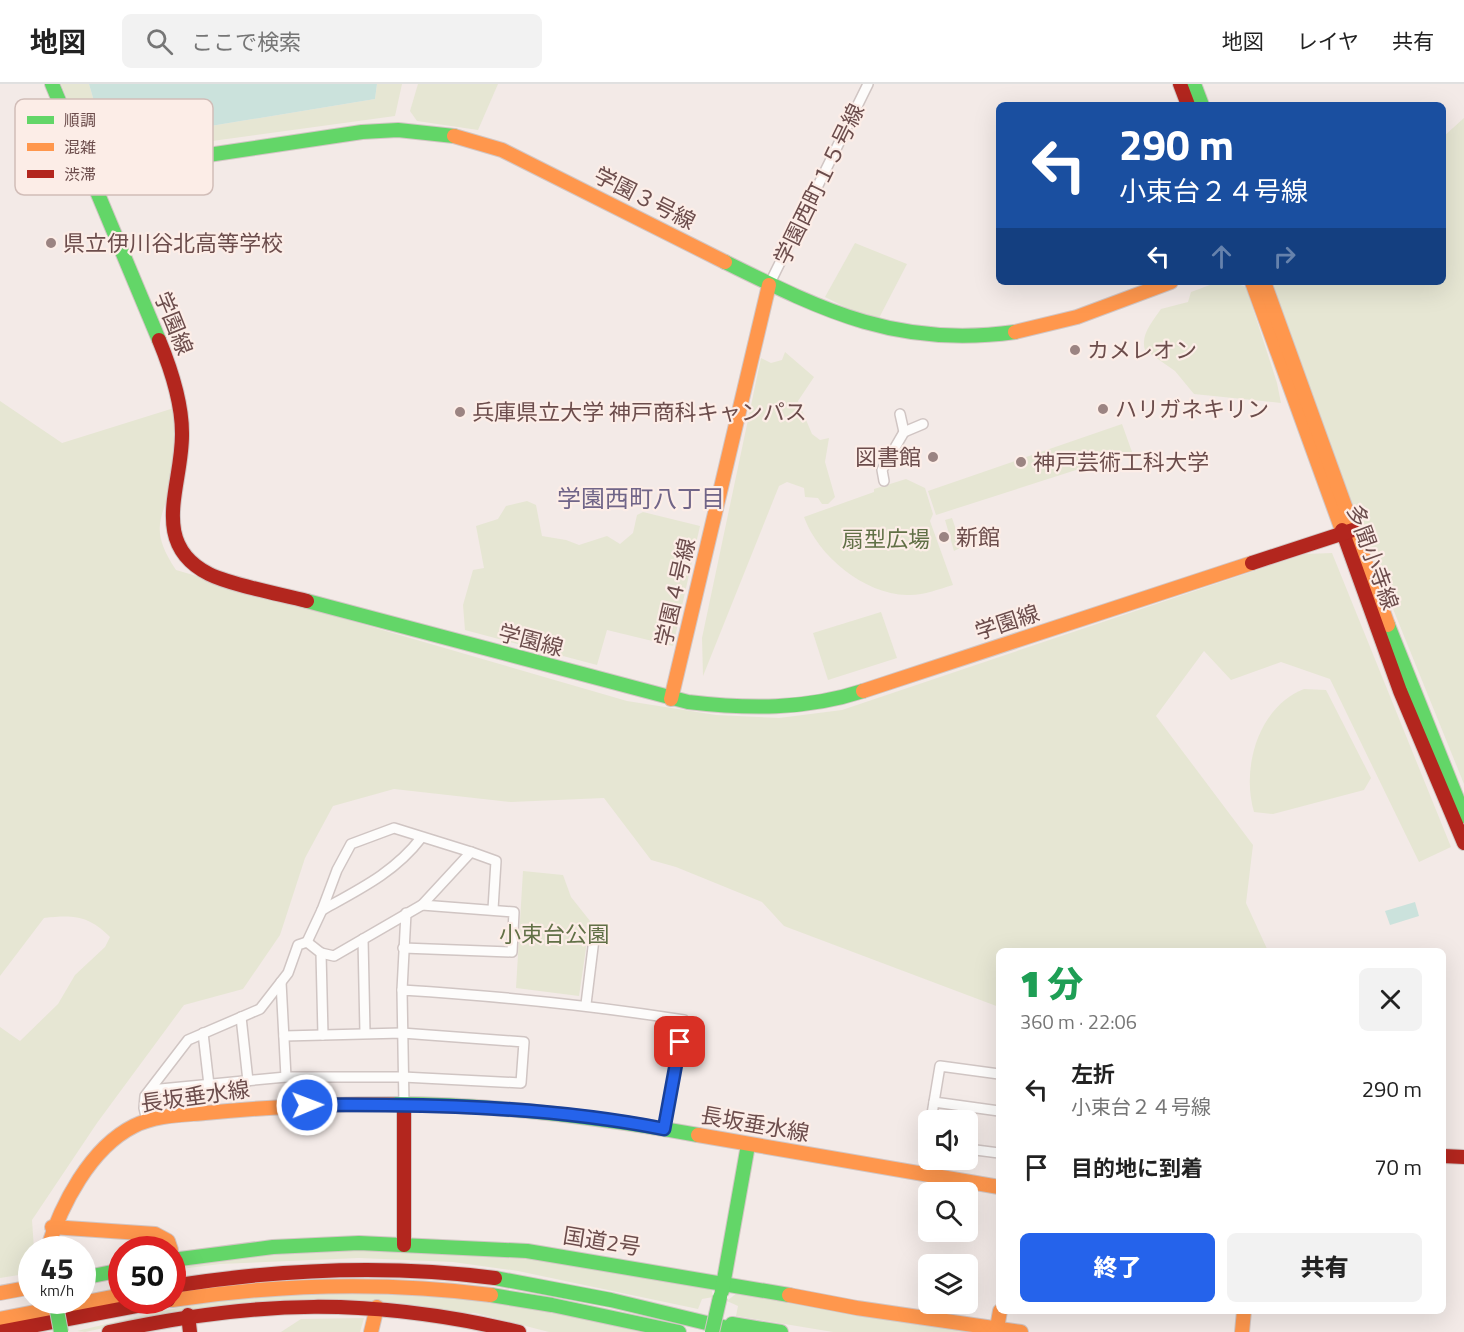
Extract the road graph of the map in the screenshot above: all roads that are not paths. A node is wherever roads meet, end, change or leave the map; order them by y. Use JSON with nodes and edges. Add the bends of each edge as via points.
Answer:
{"nodes":[{"id":1,"x":51,"y":84,"type":"edge"},
{"id":2,"x":868,"y":84,"type":"edge"},
{"id":3,"x":1180,"y":84,"type":"edge"},
{"id":4,"x":1194,"y":84,"type":"edge"},
{"id":5,"x":57,"y":99,"type":"edge"},
{"id":6,"x":1187,"y":102,"type":"edge"},
{"id":7,"x":1201,"y":102,"type":"edge"},
{"id":8,"x":213,"y":153,"type":"edge"},
{"id":9,"x":96,"y":195,"type":"edge"},
{"id":10,"x":769,"y":285,"type":"junction"},
{"id":11,"x":1163,"y":285,"type":"edge"},
{"id":12,"x":1253,"y":285,"type":"edge"},
{"id":13,"x":1265,"y":285,"type":"edge"},
{"id":14,"x":900,"y":414,"type":"dead end"},
{"id":15,"x":923,"y":424,"type":"dead end"},
{"id":16,"x":904,"y":432,"type":"junction"},
{"id":17,"x":884,"y":482,"type":"dead end"},
{"id":18,"x":1348,"y":532,"type":"junction"},
{"id":19,"x":671,"y":699,"type":"junction"},
{"id":20,"x":1464,"y":816,"type":"edge"},
{"id":21,"x":421,"y":838,"type":"junction"},
{"id":22,"x":1464,"y":843,"type":"edge"},
{"id":23,"x":471,"y":852,"type":"junction"},
{"id":24,"x":422,"y":905,"type":"junction"},
{"id":25,"x":493,"y":909,"type":"junction"},
{"id":26,"x":322,"y":910,"type":"junction"},
{"id":27,"x":406,"y":913,"type":"junction"},
{"id":28,"x":594,"y":932,"type":"dead end"},
{"id":29,"x":363,"y":939,"type":"junction"},
{"id":30,"x":307,"y":942,"type":"junction"},
{"id":31,"x":403,"y":948,"type":"junction"},
{"id":32,"x":321,"y":953,"type":"junction"},
{"id":33,"x":281,"y":982,"type":"junction"},
{"id":34,"x":402,"y":990,"type":"junction"},
{"id":35,"x":586,"y":1004,"type":"junction"},
{"id":36,"x":241,"y":1017,"type":"junction"},
{"id":37,"x":203,"y":1033,"type":"junction"},
{"id":38,"x":365,"y":1033,"type":"junction"},
{"id":39,"x":402,"y":1033,"type":"junction"},
{"id":40,"x":323,"y":1035,"type":"junction"},
{"id":41,"x":284,"y":1036,"type":"junction"},
{"id":42,"x":996,"y":1074,"type":"edge"},
{"id":43,"x":286,"y":1077,"type":"junction"},
{"id":44,"x":402,"y":1077,"type":"junction"},
{"id":45,"x":248,"y":1081,"type":"junction"},
{"id":46,"x":208,"y":1085,"type":"junction"},
{"id":47,"x":150,"y":1090,"type":"junction"},
{"id":48,"x":934,"y":1102,"type":"junction"},
{"id":49,"x":404,"y":1105,"type":"junction"},
{"id":50,"x":933,"y":1110,"type":"edge"},
{"id":51,"x":996,"y":1111,"type":"edge"},
{"id":52,"x":147,"y":1121,"type":"junction"},
{"id":53,"x":664,"y":1129,"type":"junction"},
{"id":54,"x":748,"y":1145,"type":"junction"},
{"id":55,"x":978,"y":1150,"type":"edge"},
{"id":56,"x":996,"y":1153,"type":"edge"},
{"id":57,"x":1446,"y":1156,"type":"edge"},
{"id":58,"x":1464,"y":1157,"type":"edge"},
{"id":59,"x":996,"y":1186,"type":"edge"},
{"id":60,"x":52,"y":1227,"type":"junction"},
{"id":61,"x":50,"y":1236,"type":"edge"},
{"id":62,"x":159,"y":1236,"type":"edge"},
{"id":63,"x":404,"y":1245,"type":"junction"},
{"id":64,"x":186,"y":1258,"type":"edge"},
{"id":65,"x":279,"y":1271,"type":"junction"},
{"id":66,"x":186,"y":1278,"type":"edge"},
{"id":67,"x":723,"y":1282,"type":"junction"},
{"id":68,"x":186,"y":1284,"type":"edge"},
{"id":69,"x":18,"y":1290,"type":"edge"},
{"id":70,"x":0,"y":1293,"type":"edge"},
{"id":71,"x":108,"y":1297,"type":"edge"},
{"id":72,"x":186,"y":1298,"type":"edge"},
{"id":73,"x":18,"y":1303,"type":"edge"},
{"id":74,"x":0,"y":1306,"type":"edge"},
{"id":75,"x":377,"y":1307,"type":"junction"},
{"id":76,"x":108,"y":1312,"type":"edge"},
{"id":77,"x":58,"y":1314,"type":"edge"},
{"id":78,"x":121,"y":1314,"type":"edge"},
{"id":79,"x":999,"y":1314,"type":"edge"},
{"id":80,"x":1244,"y":1314,"type":"edge"},
{"id":81,"x":188,"y":1315,"type":"junction"},
{"id":82,"x":610,"y":1316,"type":"junction"},
{"id":83,"x":683,"y":1317,"type":"junction"},
{"id":84,"x":0,"y":1318,"type":"edge"},
{"id":85,"x":997,"y":1328,"type":"junction"},
{"id":86,"x":0,"y":1332,"type":"edge"},
{"id":87,"x":54,"y":1332,"type":"edge"},
{"id":88,"x":61,"y":1332,"type":"edge"},
{"id":89,"x":109,"y":1332,"type":"edge"},
{"id":90,"x":190,"y":1332,"type":"edge"},
{"id":91,"x":371,"y":1332,"type":"edge"},
{"id":92,"x":519,"y":1332,"type":"edge"},
{"id":93,"x":668,"y":1332,"type":"edge"},
{"id":94,"x":679,"y":1332,"type":"edge"},
{"id":95,"x":712,"y":1332,"type":"edge"},
{"id":96,"x":744,"y":1332,"type":"edge"},
{"id":97,"x":782,"y":1332,"type":"edge"},
{"id":98,"x":1021,"y":1332,"type":"edge"},
{"id":99,"x":1242,"y":1332,"type":"edge"}],
"edges":[{"from":1,"to":5,"type":"main road","name":"学園線"},
{"from":2,"to":10,"type":"street","name":"学園西町１５号線"},
{"from":3,"to":6,"type":"main road"},
{"from":4,"to":7,"type":"main road"},
{"from":8,"to":10,"type":"main road","name":"学園３号線","via":[[362,132],[410,130],[451,135],[502,150]]},
{"from":9,"to":19,"type":"main road","name":"学園線","via":[[176,387],[183,442],[172,532],[178,550],[191,566],[210,575]]},
{"from":10,"to":11,"type":"main road","name":"学園３号線","via":[[856,323],[901,334],[957,339],[1048,326]]},
{"from":10,"to":19,"type":"main road","name":"学園４号線"},
{"from":12,"to":18,"type":"main road","name":"多聞小寺線"},
{"from":13,"to":18,"type":"main road","name":"多聞小寺線"},
{"from":14,"to":16,"type":"street"},
{"from":15,"to":16,"type":"street"},
{"from":16,"to":17,"type":"street","via":[[882,470]]},
{"from":18,"to":19,"type":"main road","name":"学園線","via":[[851,695],[798,706],[737,708]]},
{"from":18,"to":20,"type":"main road","name":"多聞小寺線"},
{"from":18,"to":22,"type":"main road","name":"多聞小寺線","via":[[1415,729]]},
{"from":21,"to":23,"type":"street"},
{"from":21,"to":26,"type":"street","via":[[405,859],[381,877]]},
{"from":21,"to":26,"type":"street","via":[[394,828],[351,844],[336,870]]},
{"from":23,"to":24,"type":"street"},
{"from":23,"to":25,"type":"street","via":[[496,861]]},
{"from":24,"to":25,"type":"street"},
{"from":24,"to":27,"type":"street"},
{"from":25,"to":31,"type":"street","via":[[514,912],[512,952]]},
{"from":26,"to":30,"type":"street"},
{"from":27,"to":29,"type":"street"},
{"from":27,"to":31,"type":"street"},
{"from":28,"to":35,"type":"street"},
{"from":29,"to":32,"type":"street","via":[[334,956]]},
{"from":29,"to":38,"type":"street"},
{"from":30,"to":32,"type":"street"},
{"from":30,"to":33,"type":"street","via":[[298,945]]},
{"from":31,"to":34,"type":"street"},
{"from":32,"to":40,"type":"street"},
{"from":33,"to":36,"type":"street","via":[[260,1009]]},
{"from":33,"to":41,"type":"street"},
{"from":34,"to":35,"type":"street"},
{"from":34,"to":39,"type":"street"},
{"from":35,"to":53,"type":"street","via":[[684,1020]]},
{"from":36,"to":37,"type":"street"},
{"from":36,"to":45,"type":"street"},
{"from":37,"to":46,"type":"street"},
{"from":37,"to":47,"type":"street","via":[[188,1040]]},
{"from":38,"to":39,"type":"street"},
{"from":38,"to":40,"type":"street"},
{"from":39,"to":44,"type":"street"},
{"from":39,"to":44,"type":"street","via":[[524,1041],[520,1083]]},
{"from":40,"to":41,"type":"street"},
{"from":41,"to":43,"type":"street"},
{"from":42,"to":48,"type":"street","via":[[940,1066]]},
{"from":43,"to":44,"type":"street"},
{"from":43,"to":45,"type":"street"},
{"from":44,"to":49,"type":"street"},
{"from":45,"to":46,"type":"street"},
{"from":46,"to":47,"type":"street"},
{"from":47,"to":52,"type":"street","via":[[143,1103]]},
{"from":48,"to":50,"type":"street"},
{"from":48,"to":51,"type":"street"},
{"from":49,"to":52,"type":"main road","name":"長坂垂水線","via":[[289,1106]]},
{"from":49,"to":53,"type":"main road","name":"長坂垂水線","via":[[525,1109]]},
{"from":49,"to":63,"type":"main road"},
{"from":52,"to":60,"type":"main road","name":"長坂垂水線","via":[[117,1136],[98,1153]]},
{"from":53,"to":54,"type":"main road","name":"長坂垂水線"},
{"from":54,"to":59,"type":"main road","name":"長坂垂水線"},
{"from":54,"to":67,"type":"main road"},
{"from":55,"to":56,"type":"street"},
{"from":57,"to":58,"type":"main road"},
{"from":60,"to":61,"type":"main road","name":"長坂垂水線"},
{"from":60,"to":62,"type":"main road"},
{"from":63,"to":64,"type":"main road","name":"国道2号","via":[[273,1247]]},
{"from":63,"to":67,"type":"main road","name":"国道2号","via":[[537,1252]]},
{"from":65,"to":66,"type":"main road"},
{"from":65,"to":68,"type":"main road"},
{"from":65,"to":83,"type":"main road","via":[[350,1268],[477,1276]]},
{"from":67,"to":85,"type":"main road","name":"国道2号","via":[[857,1308]]},
{"from":67,"to":95,"type":"main road","bridge":true},
{"from":69,"to":70,"type":"main road"},
{"from":71,"to":84,"type":"main road"},
{"from":72,"to":82,"type":"main road","via":[[288,1285],[410,1285],[475,1291]]},
{"from":73,"to":74,"type":"main road"},
{"from":75,"to":81,"type":"main road","via":[[285,1304]]},
{"from":75,"to":91,"type":"main road"},
{"from":75,"to":92,"type":"main road"},
{"from":76,"to":86,"type":"main road"},
{"from":77,"to":88,"type":"main road","bridge":true},
{"from":78,"to":87,"type":"main road"},
{"from":79,"to":85,"type":"main road"},
{"from":80,"to":99,"type":"main road"},
{"from":81,"to":89,"type":"main road"},
{"from":81,"to":90,"type":"main road"},
{"from":82,"to":93,"type":"main road"},
{"from":82,"to":94,"type":"main road"},
{"from":83,"to":96,"type":"main road"},
{"from":83,"to":97,"type":"main road"},
{"from":85,"to":98,"type":"main road","name":"国道2号"}]}
